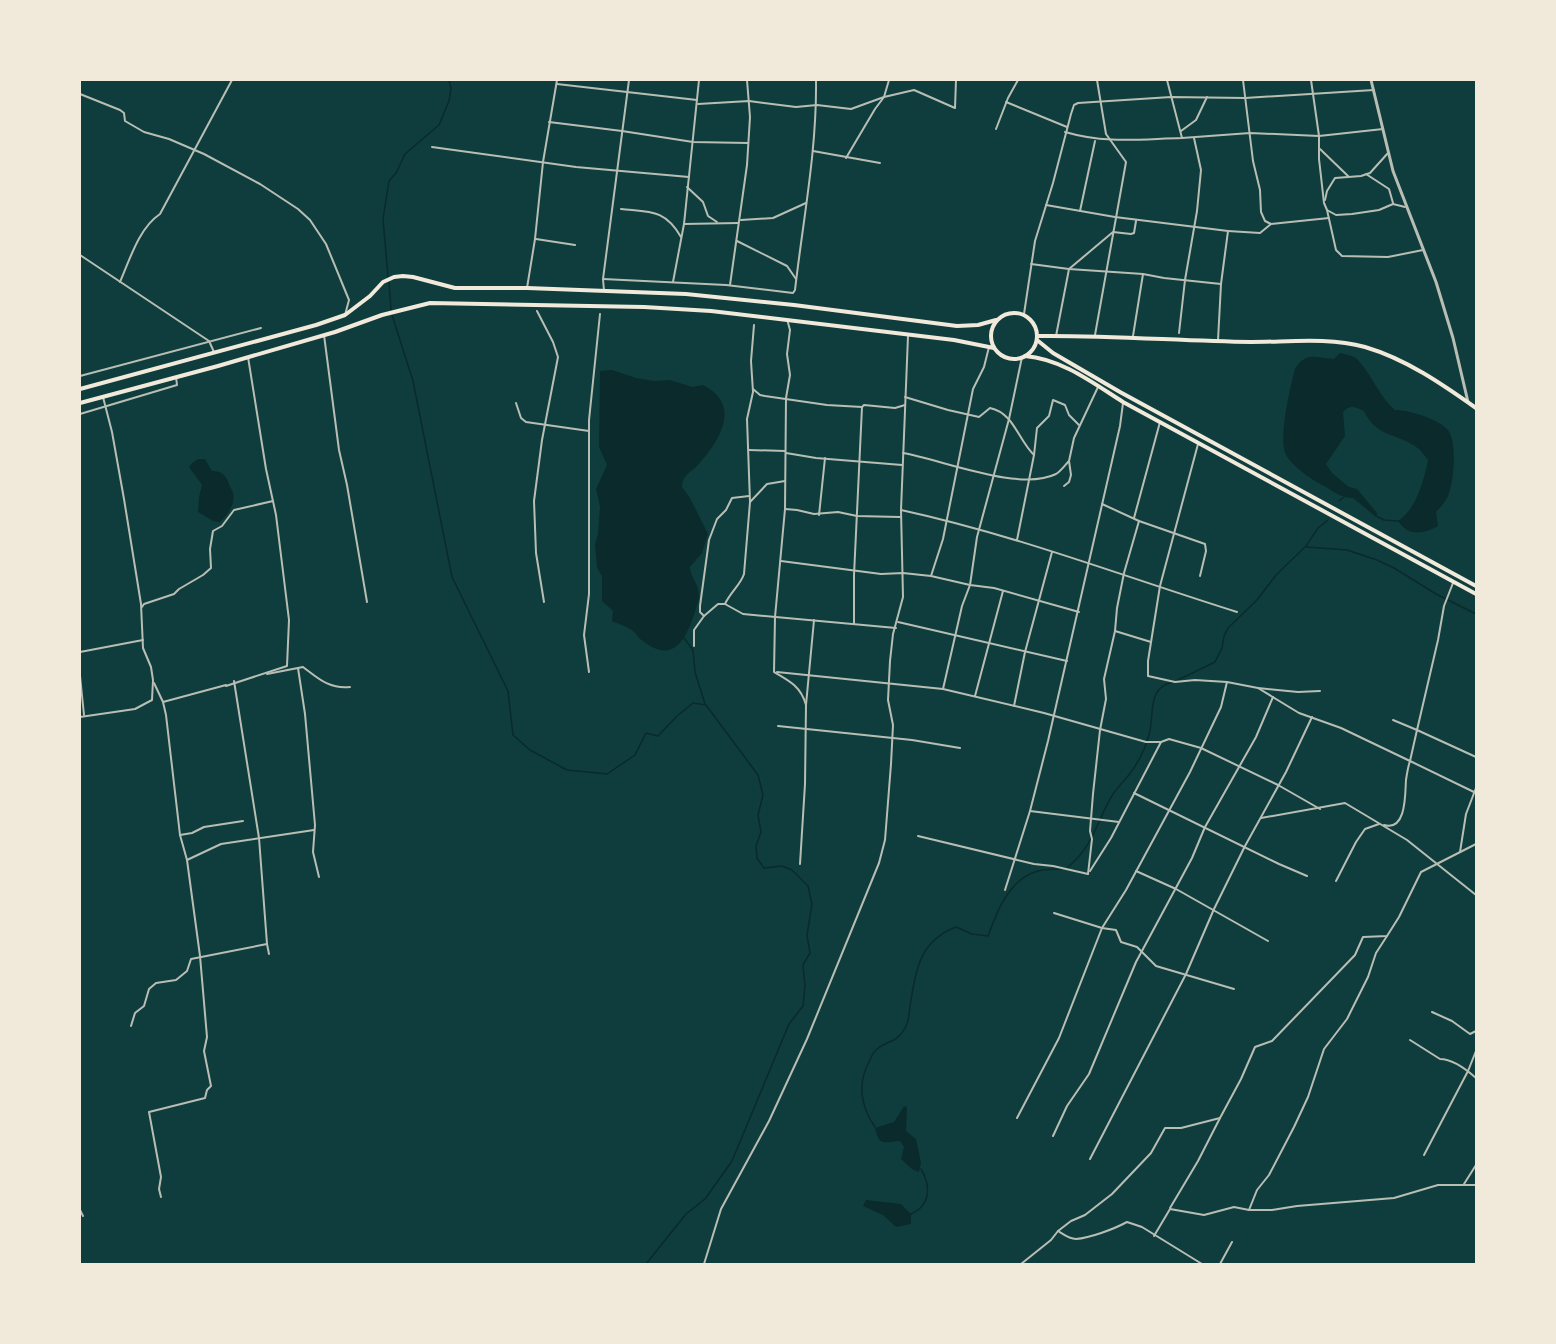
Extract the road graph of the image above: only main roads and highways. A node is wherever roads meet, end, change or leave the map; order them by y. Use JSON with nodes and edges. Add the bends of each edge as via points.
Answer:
{"nodes":[{"id":1,"x":996,"y":320,"type":"junction"},
{"id":2,"x":1037,"y":338,"type":"junction"},
{"id":3,"x":992,"y":348,"type":"junction"},
{"id":4,"x":1024,"y":357,"type":"junction"},
{"id":5,"x":80,"y":388,"type":"edge"},
{"id":6,"x":80,"y":403,"type":"edge"},
{"id":7,"x":1476,"y":408,"type":"edge"},
{"id":8,"x":1476,"y":585,"type":"edge"},
{"id":9,"x":1476,"y":594,"type":"edge"}],
"edges":[{"from":1,"to":2,"type":"main road","via":[[1007,313],[1024,314],[1035,326]]},
{"from":1,"to":3,"type":"main road","via":[[990,334]]},
{"from":1,"to":5,"type":"main road","via":[[957,326],[686,294],[455,288],[413,277],[394,277],[345,315]]},
{"from":2,"to":4,"type":"main road"},
{"from":2,"to":7,"type":"main road","via":[[1324,341],[1365,347],[1403,362]]},
{"from":2,"to":8,"type":"main road","via":[[1053,353],[1111,386]]},
{"from":3,"to":4,"type":"main road","via":[[1007,358]]},
{"from":3,"to":6,"type":"main road","via":[[711,311],[430,303]]},
{"from":4,"to":9,"type":"main road","via":[[1048,359],[1061,365]]}]}
